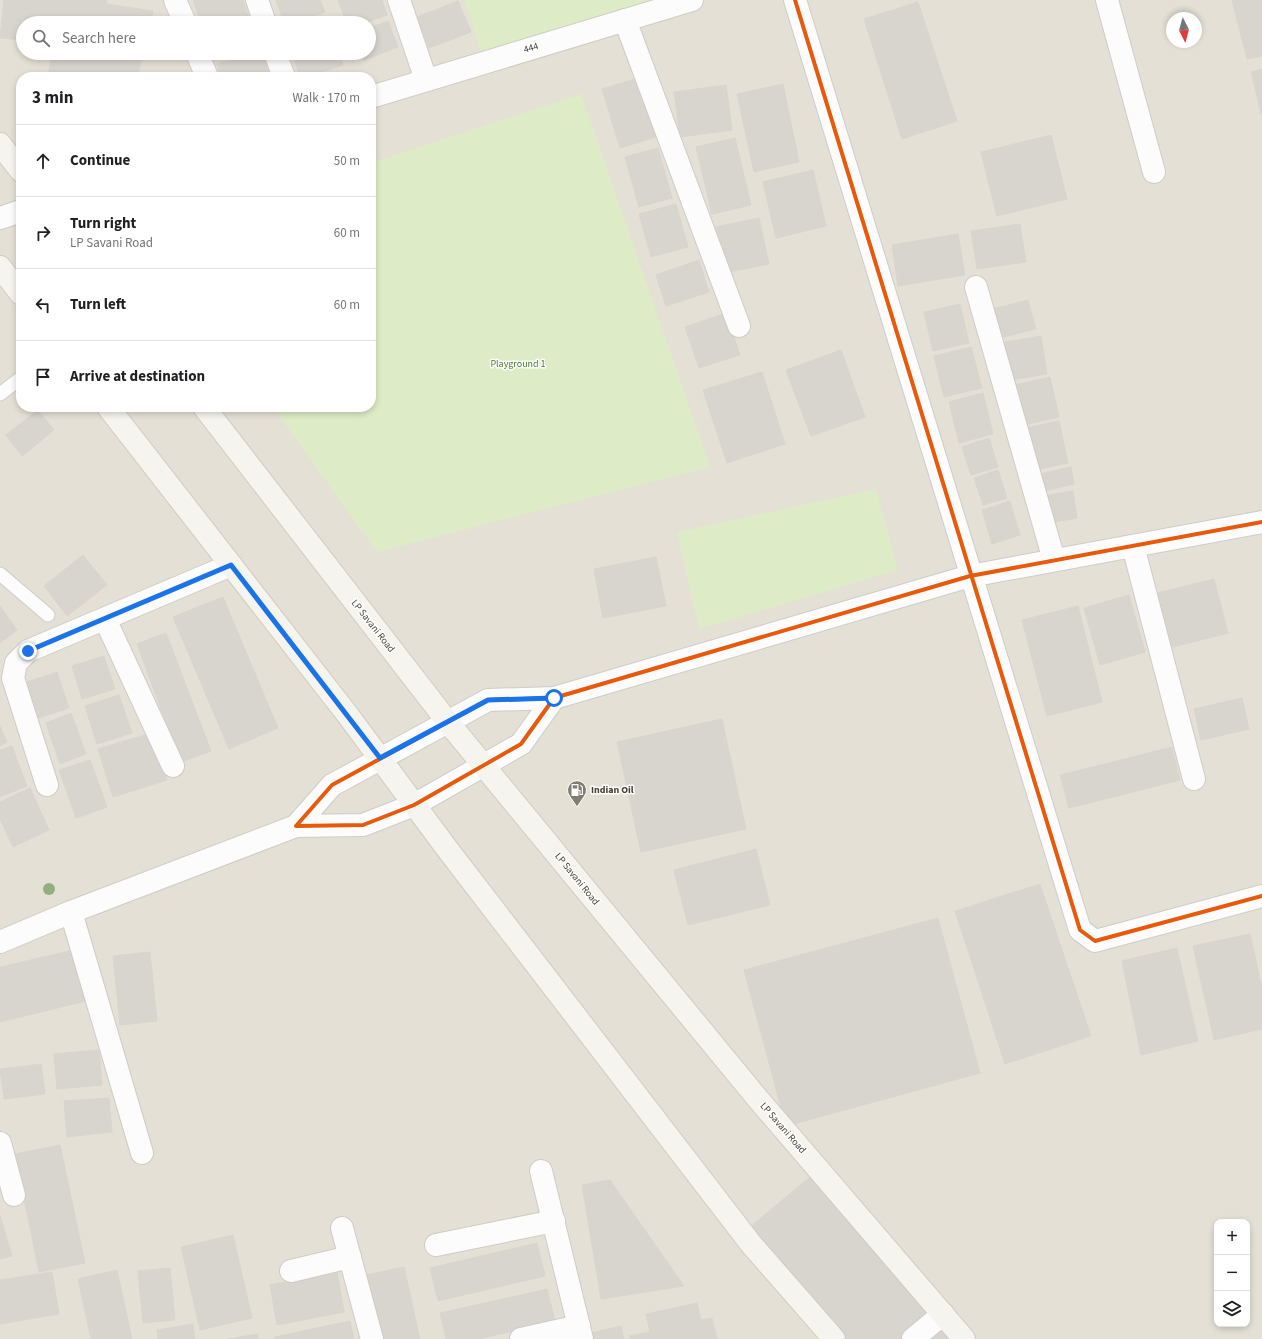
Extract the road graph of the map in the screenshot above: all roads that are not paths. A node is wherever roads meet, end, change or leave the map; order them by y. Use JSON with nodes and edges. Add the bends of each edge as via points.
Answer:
{"nodes":[{"id":1,"x":175,"y":0,"type":"edge"},
{"id":2,"x":257,"y":0,"type":"edge"},
{"id":3,"x":399,"y":0,"type":"edge"},
{"id":4,"x":692,"y":0,"type":"edge"},
{"id":5,"x":795,"y":0,"type":"edge"},
{"id":6,"x":1107,"y":0,"type":"edge"},
{"id":7,"x":182,"y":16,"type":"edge"},
{"id":8,"x":263,"y":16,"type":"edge"},
{"id":9,"x":624,"y":20,"type":"junction"},
{"id":10,"x":200,"y":60,"type":"edge"},
{"id":11,"x":278,"y":60,"type":"edge"},
{"id":12,"x":205,"y":72,"type":"edge"},
{"id":13,"x":282,"y":72,"type":"edge"},
{"id":14,"x":426,"y":80,"type":"junction"},
{"id":15,"x":376,"y":95,"type":"edge"},
{"id":16,"x":0,"y":144,"type":"edge"},
{"id":17,"x":16,"y":165,"type":"edge"},
{"id":18,"x":1154,"y":172,"type":"dead end"},
{"id":19,"x":16,"y":213,"type":"edge"},
{"id":20,"x":0,"y":218,"type":"edge"},
{"id":21,"x":0,"y":267,"type":"edge"},
{"id":22,"x":976,"y":287,"type":"dead end"},
{"id":23,"x":16,"y":288,"type":"edge"},
{"id":24,"x":739,"y":326,"type":"dead end"},
{"id":25,"x":16,"y":382,"type":"edge"},
{"id":26,"x":0,"y":394,"type":"edge"},
{"id":27,"x":112,"y":412,"type":"edge"},
{"id":28,"x":208,"y":412,"type":"edge"},
{"id":29,"x":1262,"y":522,"type":"edge"},
{"id":30,"x":1133,"y":546,"type":"junction"},
{"id":31,"x":1054,"y":560,"type":"junction"},
{"id":32,"x":231,"y":565,"type":"junction"},
{"id":33,"x":0,"y":574,"type":"edge"},
{"id":34,"x":970,"y":576,"type":"junction"},
{"id":35,"x":48,"y":615,"type":"dead end"},
{"id":36,"x":105,"y":619,"type":"junction"},
{"id":37,"x":554,"y":698,"type":"junction"},
{"id":38,"x":447,"y":721,"type":"junction"},
{"id":39,"x":380,"y":758,"type":"junction"},
{"id":40,"x":484,"y":765,"type":"junction"},
{"id":41,"x":173,"y":766,"type":"dead end"},
{"id":42,"x":1194,"y":779,"type":"dead end"},
{"id":43,"x":48,"y":785,"type":"dead end"},
{"id":44,"x":414,"y":805,"type":"junction"},
{"id":45,"x":296,"y":826,"type":"junction"},
{"id":46,"x":1262,"y":896,"type":"edge"},
{"id":47,"x":71,"y":912,"type":"junction"},
{"id":48,"x":0,"y":942,"type":"edge"},
{"id":49,"x":0,"y":1143,"type":"edge"},
{"id":50,"x":142,"y":1153,"type":"dead end"},
{"id":51,"x":541,"y":1172,"type":"dead end"},
{"id":52,"x":14,"y":1195,"type":"dead end"},
{"id":53,"x":554,"y":1221,"type":"junction"},
{"id":54,"x":342,"y":1228,"type":"dead end"},
{"id":55,"x":436,"y":1245,"type":"dead end"},
{"id":56,"x":350,"y":1257,"type":"junction"},
{"id":57,"x":291,"y":1271,"type":"dead end"},
{"id":58,"x":943,"y":1314,"type":"junction"},
{"id":59,"x":580,"y":1332,"type":"edge"},
{"id":60,"x":372,"y":1339,"type":"edge"},
{"id":61,"x":521,"y":1339,"type":"edge"},
{"id":62,"x":834,"y":1339,"type":"edge"},
{"id":63,"x":913,"y":1339,"type":"edge"},
{"id":64,"x":964,"y":1339,"type":"edge"}],
"edges":[{"from":1,"to":7,"type":"street"},
{"from":2,"to":8,"type":"street"},
{"from":3,"to":14,"type":"street"},
{"from":4,"to":9,"type":"street","name":"444"},
{"from":5,"to":34,"type":"street"},
{"from":6,"to":18,"type":"street"},
{"from":9,"to":14,"type":"street","name":"444"},
{"from":9,"to":24,"type":"street"},
{"from":10,"to":12,"type":"street"},
{"from":11,"to":13,"type":"street"},
{"from":14,"to":15,"type":"street","name":"444"},
{"from":16,"to":17,"type":"main road"},
{"from":19,"to":20,"type":"street"},
{"from":21,"to":23,"type":"main road"},
{"from":22,"to":31,"type":"street"},
{"from":25,"to":26,"type":"lane"},
{"from":27,"to":32,"type":"main road"},
{"from":28,"to":38,"type":"main road","name":"LP Savani Road"},
{"from":29,"to":30,"type":"street"},
{"from":30,"to":31,"type":"street"},
{"from":30,"to":42,"type":"street"},
{"from":31,"to":34,"type":"street"},
{"from":32,"to":36,"type":"street"},
{"from":32,"to":39,"type":"main road"},
{"from":33,"to":35,"type":"lane"},
{"from":34,"to":37,"type":"street"},
{"from":34,"to":46,"type":"street","via":[[1080,930],[1095,941]]},
{"from":36,"to":41,"type":"street"},
{"from":36,"to":43,"type":"street","via":[[28,651],[16,663],[13,678]]},
{"from":37,"to":38,"type":"street","via":[[488,700]]},
{"from":37,"to":40,"type":"street","via":[[522,744]]},
{"from":38,"to":39,"type":"street"},
{"from":38,"to":40,"type":"main road","name":"LP Savani Road"},
{"from":39,"to":44,"type":"main road"},
{"from":39,"to":45,"type":"street","via":[[332,785]]},
{"from":40,"to":44,"type":"street"},
{"from":40,"to":58,"type":"main road","name":"LP Savani Road","via":[[758,1099]]},
{"from":44,"to":45,"type":"street","via":[[364,825]]},
{"from":44,"to":62,"type":"main road","via":[[752,1244]]},
{"from":45,"to":47,"type":"street"},
{"from":47,"to":48,"type":"street"},
{"from":47,"to":50,"type":"street"},
{"from":49,"to":52,"type":"street"},
{"from":51,"to":53,"type":"street"},
{"from":53,"to":55,"type":"street"},
{"from":53,"to":59,"type":"street"},
{"from":54,"to":56,"type":"street"},
{"from":56,"to":57,"type":"street"},
{"from":56,"to":60,"type":"street"},
{"from":58,"to":63,"type":"street"},
{"from":58,"to":64,"type":"main road","name":"LP Savani Road"},
{"from":59,"to":61,"type":"street"}]}
